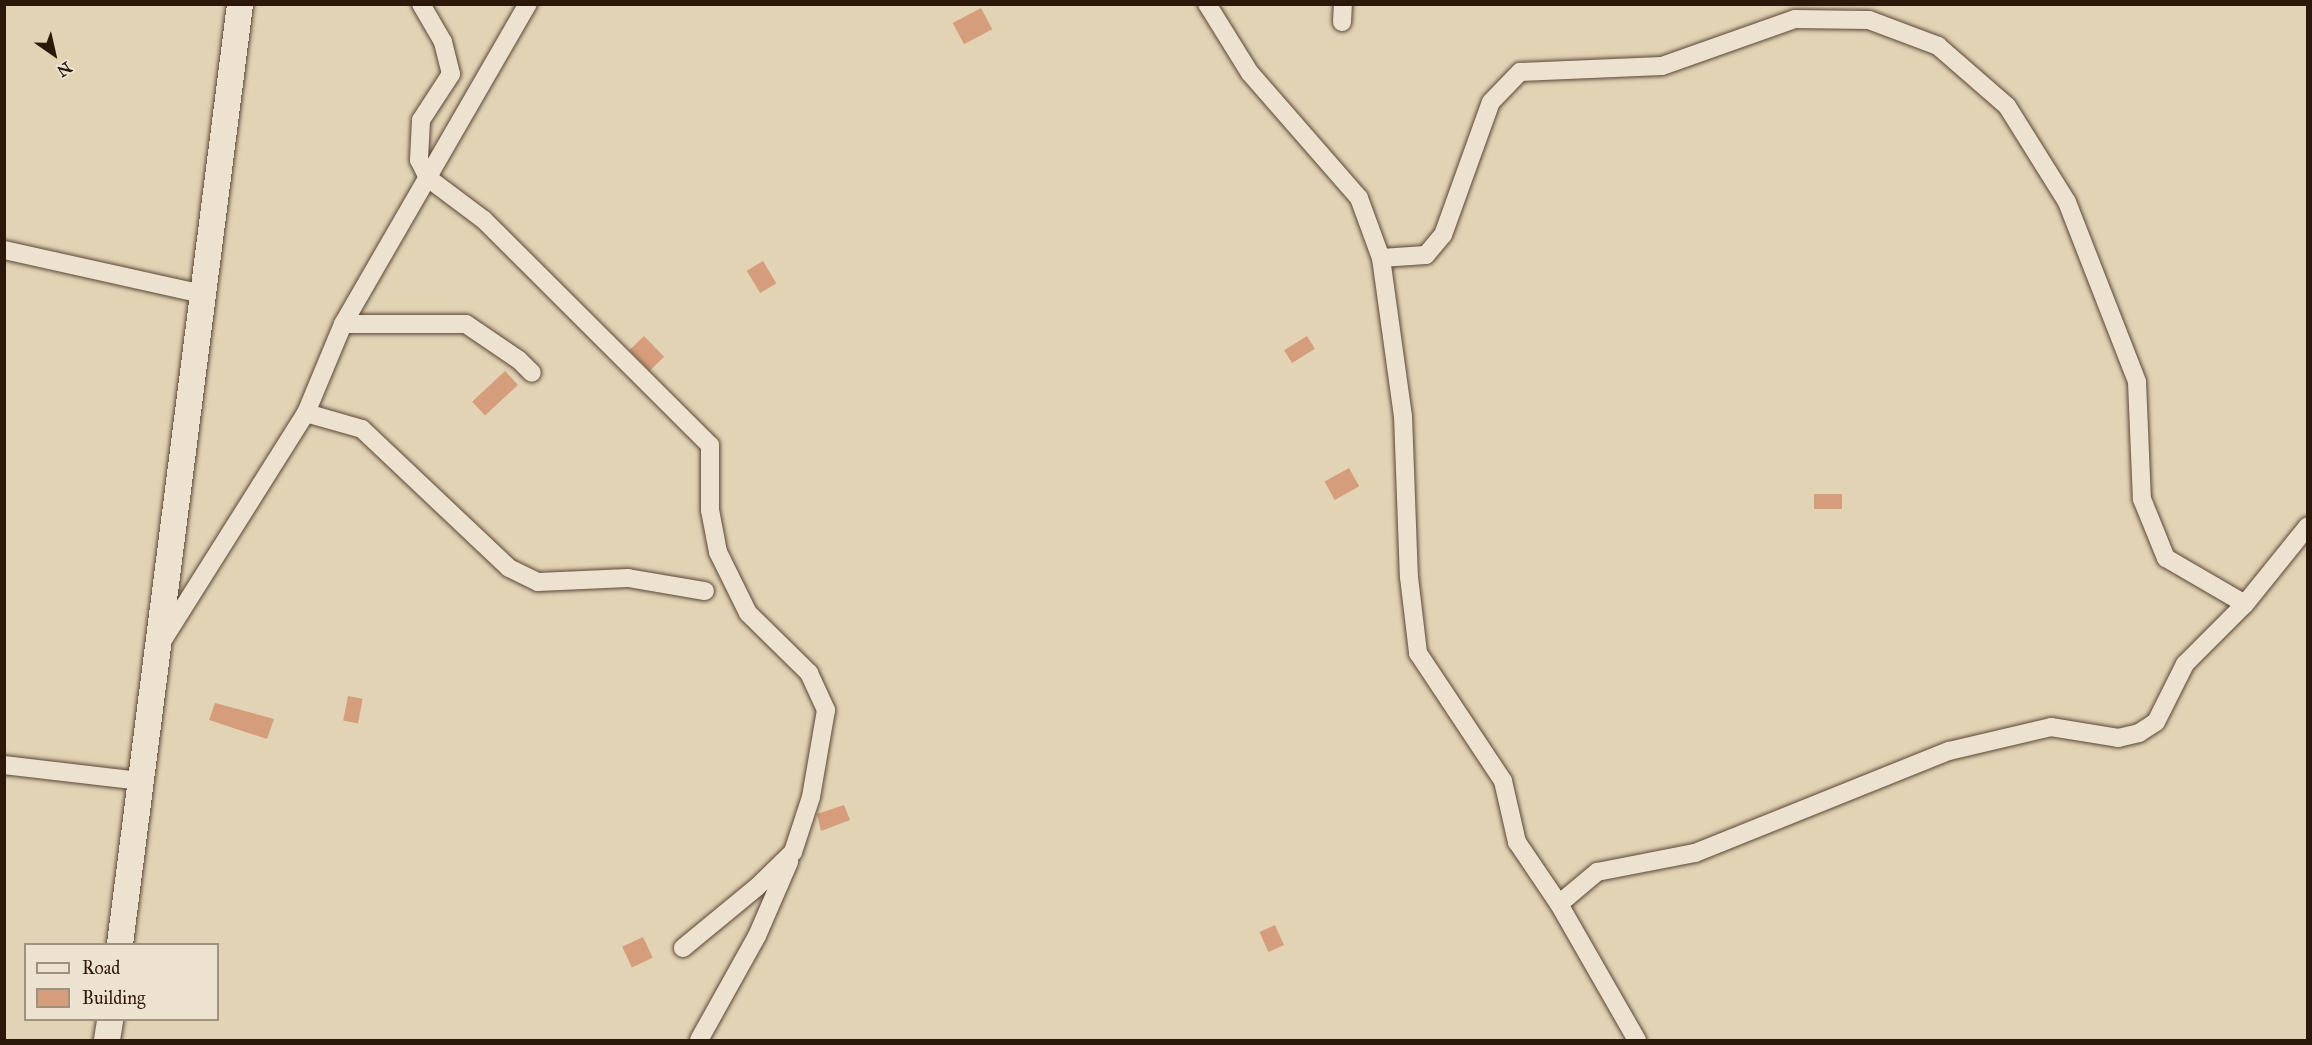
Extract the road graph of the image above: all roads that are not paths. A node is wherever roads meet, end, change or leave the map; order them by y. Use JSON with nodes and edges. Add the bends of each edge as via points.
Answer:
{"nodes":[{"id":1,"x":240,"y":4,"type":"edge"},
{"id":2,"x":421,"y":4,"type":"edge"},
{"id":3,"x":528,"y":4,"type":"edge"},
{"id":4,"x":1207,"y":4,"type":"edge"},
{"id":5,"x":428,"y":178,"type":"junction"},
{"id":6,"x":4,"y":250,"type":"edge"},
{"id":7,"x":1381,"y":258,"type":"junction"},
{"id":8,"x":203,"y":294,"type":"junction"},
{"id":9,"x":343,"y":324,"type":"junction"},
{"id":10,"x":532,"y":373,"type":"dead end"},
{"id":11,"x":306,"y":413,"type":"junction"},
{"id":12,"x":2307,"y":526,"type":"edge"},
{"id":13,"x":705,"y":591,"type":"dead end"},
{"id":14,"x":2245,"y":604,"type":"junction"},
{"id":15,"x":159,"y":647,"type":"junction"},
{"id":16,"x":4,"y":765,"type":"edge"},
{"id":17,"x":141,"y":781,"type":"junction"},
{"id":18,"x":793,"y":852,"type":"junction"},
{"id":19,"x":1559,"y":904,"type":"junction"},
{"id":20,"x":120,"y":943,"type":"edge"},
{"id":21,"x":683,"y":948,"type":"dead end"},
{"id":22,"x":110,"y":1021,"type":"edge"},
{"id":23,"x":106,"y":1041,"type":"edge"},
{"id":24,"x":699,"y":1041,"type":"edge"},
{"id":25,"x":1637,"y":1041,"type":"edge"}],
"edges":[{"from":1,"to":8,"type":"main road"},
{"from":2,"to":5,"type":"street","via":[[443,42],[451,74],[421,120],[419,160]]},
{"from":3,"to":5,"type":"street"},
{"from":4,"to":7,"type":"street","via":[[1250,73],[1359,198]]},
{"from":5,"to":9,"type":"street"},
{"from":5,"to":18,"type":"street","via":[[492,228],[710,445],[710,510],[718,552],[748,613],[808,673],[826,710],[811,797]]},
{"from":6,"to":8,"type":"street"},
{"from":7,"to":14,"type":"street","via":[[1426,255],[1443,235],[1491,102],[1520,72],[1662,66],[1795,19],[1869,20],[1938,46],[2007,106],[2067,202],[2137,381],[2142,499],[2166,558]]},
{"from":7,"to":19,"type":"street","via":[[1403,416],[1409,577],[1418,653],[1503,781],[1517,842]]},
{"from":8,"to":15,"type":"main road"},
{"from":9,"to":10,"type":"street","via":[[466,324]]},
{"from":9,"to":11,"type":"street"},
{"from":11,"to":13,"type":"street","via":[[362,429],[509,568],[538,582],[628,578]]},
{"from":11,"to":15,"type":"street"},
{"from":12,"to":14,"type":"street"},
{"from":14,"to":19,"type":"street","via":[[2186,664],[2156,722],[2139,734],[2118,738],[2051,727],[1949,751],[1695,853],[1597,872]]},
{"from":15,"to":17,"type":"main road"},
{"from":16,"to":17,"type":"street"},
{"from":17,"to":20,"type":"main road"},
{"from":18,"to":21,"type":"street"},
{"from":18,"to":24,"type":"street","via":[[757,936]]},
{"from":19,"to":25,"type":"street"},
{"from":22,"to":23,"type":"main road"}]}
